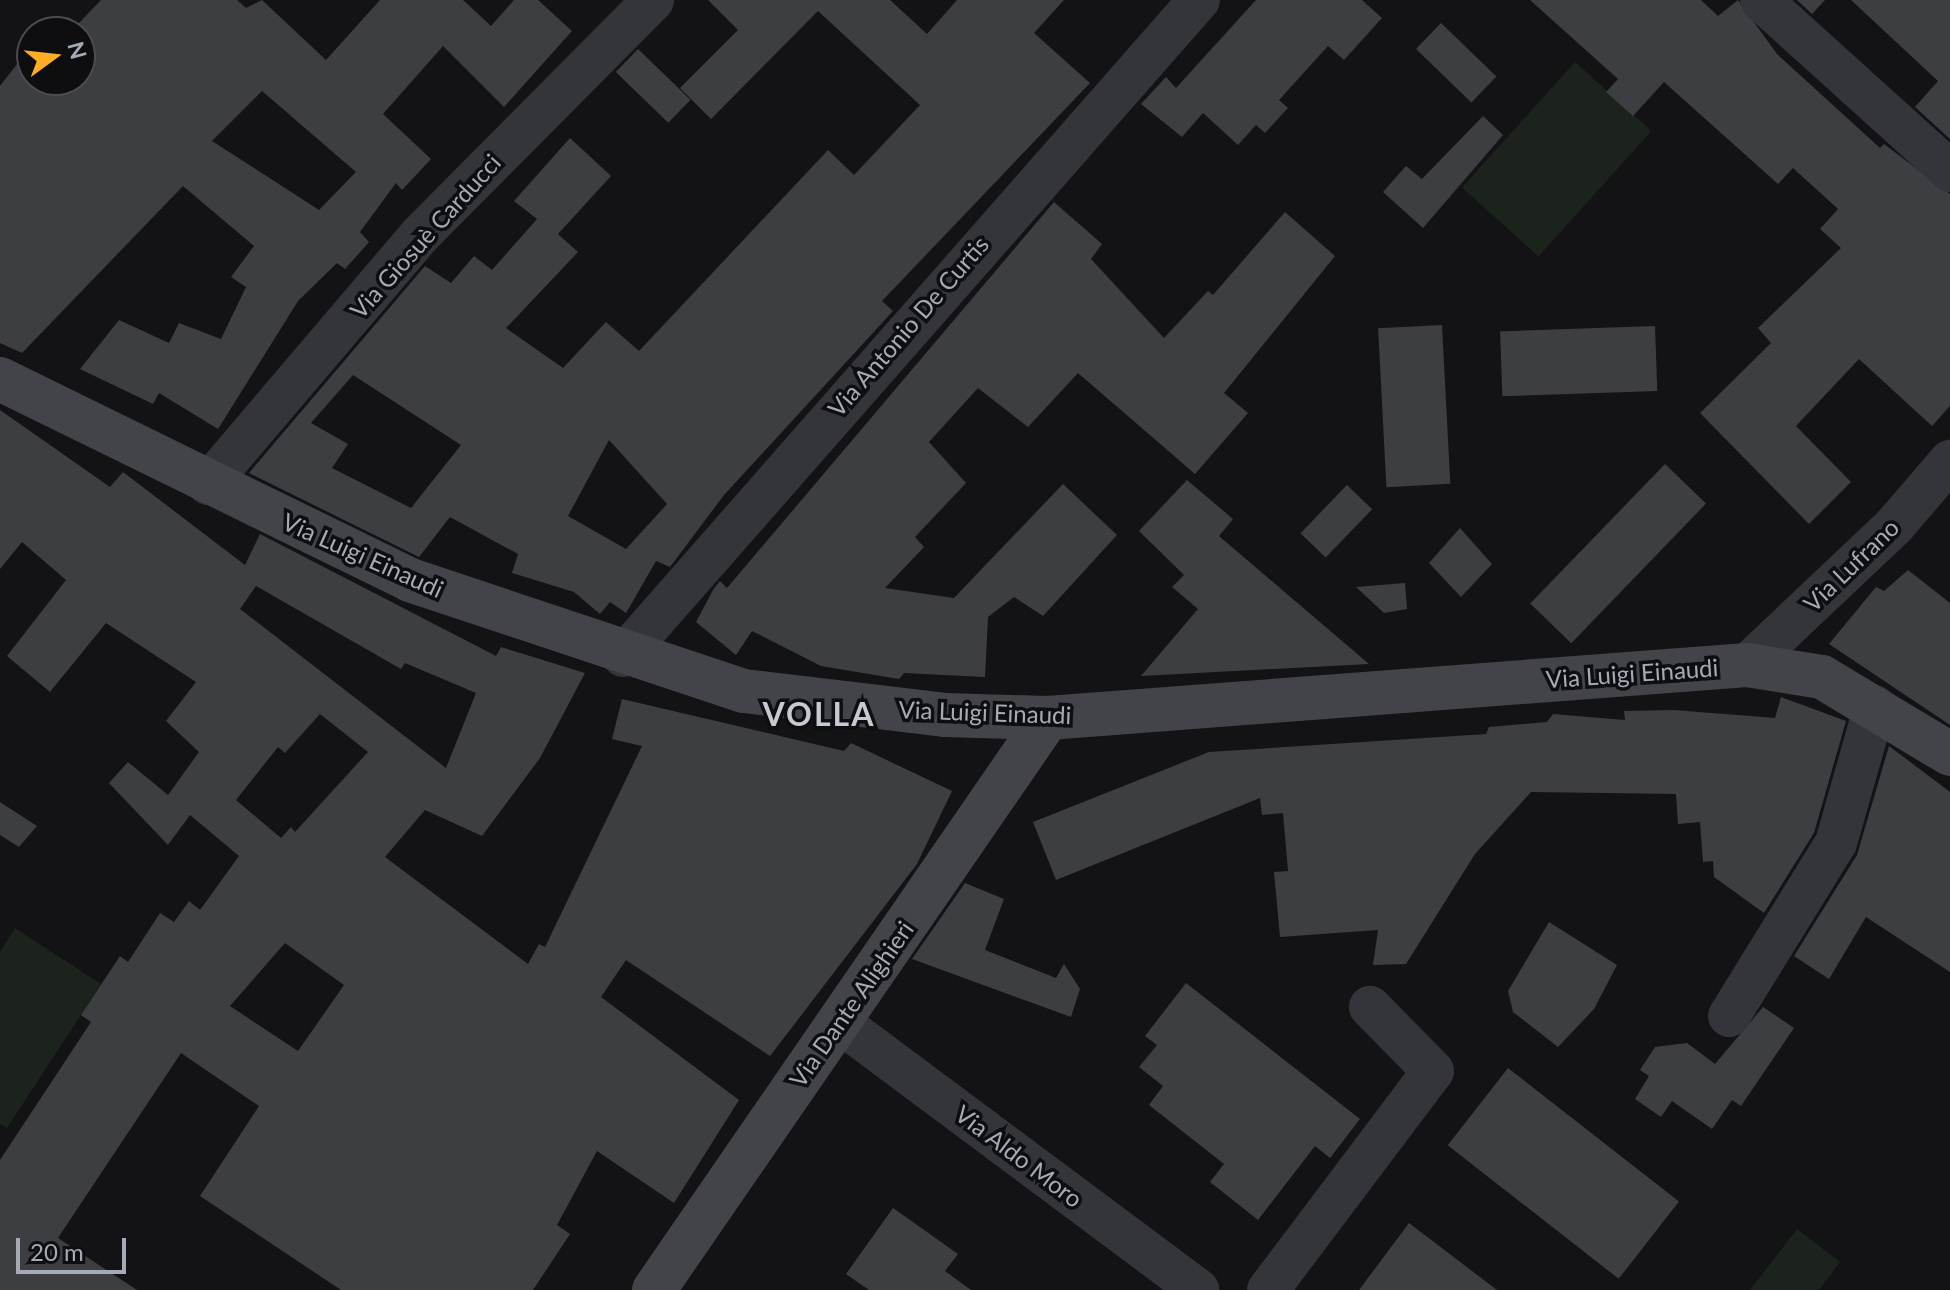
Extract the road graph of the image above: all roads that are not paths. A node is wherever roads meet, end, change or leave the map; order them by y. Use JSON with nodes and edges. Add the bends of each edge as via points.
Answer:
{"nodes":[{"id":1,"x":1199,"y":0,"type":"edge"},
{"id":2,"x":1761,"y":0,"type":"edge"},
{"id":3,"x":643,"y":9,"type":"edge"},
{"id":4,"x":1950,"y":171,"type":"edge"},
{"id":5,"x":0,"y":379,"type":"edge"},
{"id":6,"x":1950,"y":461,"type":"edge"},
{"id":7,"x":208,"y":484,"type":"junction"},
{"id":8,"x":623,"y":656,"type":"junction"},
{"id":9,"x":1747,"y":665,"type":"junction"},
{"id":10,"x":1875,"y":706,"type":"junction"},
{"id":11,"x":1048,"y":718,"type":"junction"},
{"id":12,"x":1950,"y":754,"type":"edge"},
{"id":13,"x":1370,"y":1007,"type":"dead end"},
{"id":14,"x":1729,"y":1016,"type":"dead end"},
{"id":15,"x":839,"y":1022,"type":"junction"},
{"id":16,"x":654,"y":1290,"type":"edge"},
{"id":17,"x":1198,"y":1290,"type":"edge"},
{"id":18,"x":1268,"y":1290,"type":"edge"}],
"edges":[{"from":1,"to":8,"type":"street","name":"Via Antonio De Curtis"},
{"from":2,"to":4,"type":"street"},
{"from":3,"to":7,"type":"street","name":"Via Giosuè Carducci","via":[[419,236]]},
{"from":5,"to":7,"type":"street","name":"Via Luigi Einaudi"},
{"from":6,"to":9,"type":"street","name":"Via Lufrano","via":[[1894,526]]},
{"from":7,"to":8,"type":"street","name":"Via Luigi Einaudi","via":[[410,580]]},
{"from":8,"to":11,"type":"street","name":"Via Luigi Einaudi","via":[[744,691],[945,715]]},
{"from":9,"to":10,"type":"street","name":"Via Luigi Einaudi","via":[[1822,677]]},
{"from":9,"to":11,"type":"street","name":"Via Luigi Einaudi"},
{"from":10,"to":12,"type":"street","name":"Via Luigi Einaudi"},
{"from":10,"to":14,"type":"street","via":[[1836,843]]},
{"from":11,"to":15,"type":"street","name":"Via Dante Alighieri"},
{"from":13,"to":18,"type":"street","via":[[1433,1071]]},
{"from":15,"to":16,"type":"street","name":"Via Dante Alighieri"},
{"from":15,"to":17,"type":"street","name":"Via Aldo Moro"}]}
